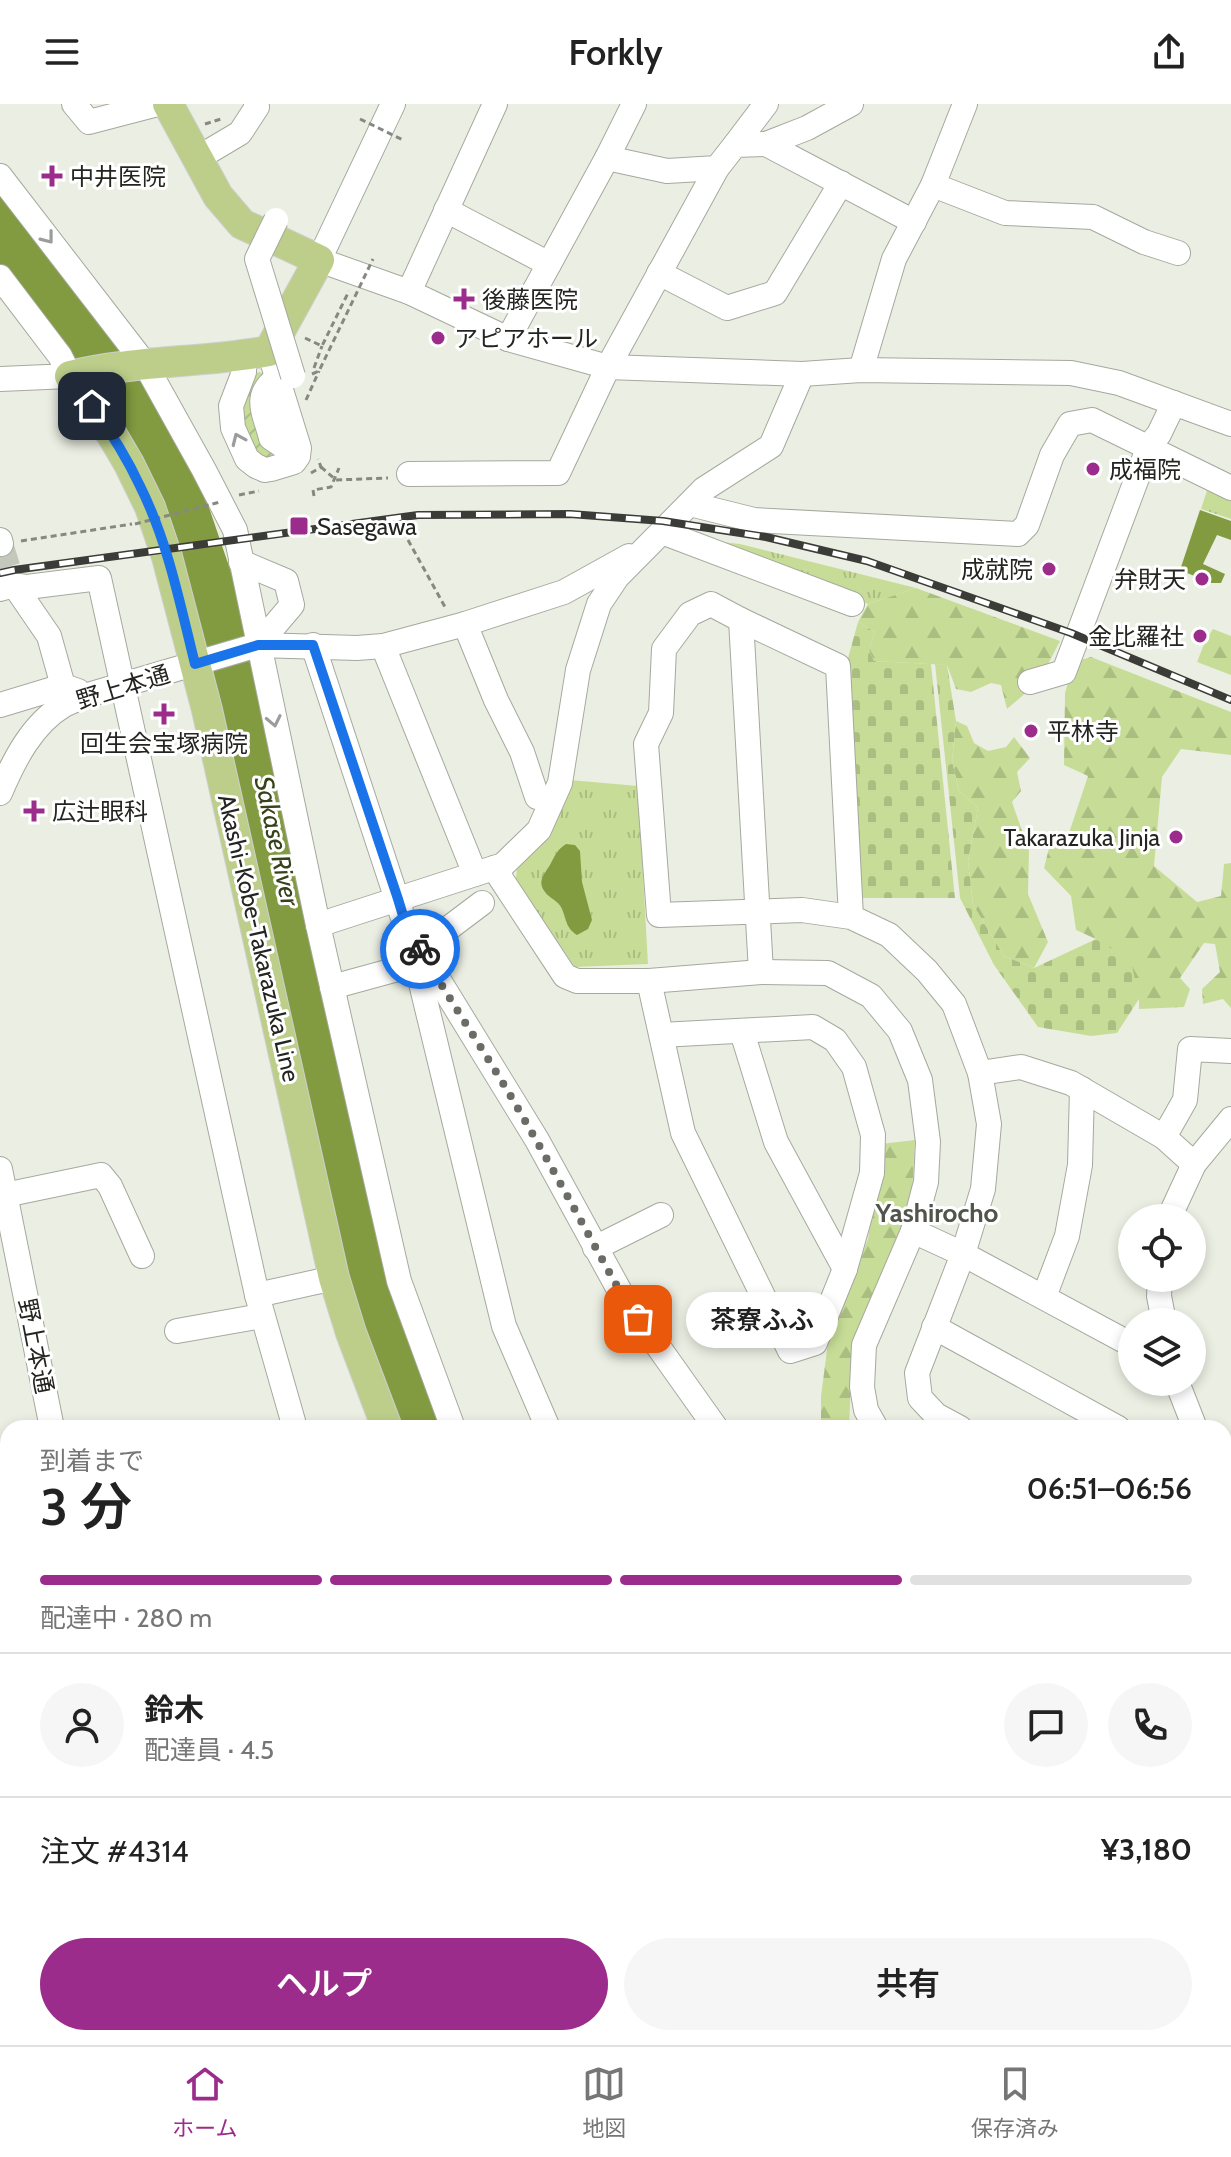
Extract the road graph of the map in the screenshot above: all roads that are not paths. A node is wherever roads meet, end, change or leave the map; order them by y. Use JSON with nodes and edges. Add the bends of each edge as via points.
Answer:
{"nodes":[{"id":1,"x":74,"y":104,"type":"edge"},
{"id":2,"x":158,"y":104,"type":"edge"},
{"id":3,"x":393,"y":104,"type":"edge"},
{"id":4,"x":495,"y":104,"type":"edge"},
{"id":5,"x":634,"y":104,"type":"edge"},
{"id":6,"x":766,"y":104,"type":"edge"},
{"id":7,"x":851,"y":104,"type":"edge"},
{"id":8,"x":965,"y":104,"type":"edge"},
{"id":9,"x":255,"y":107,"type":"edge"},
{"id":10,"x":175,"y":117,"type":"edge"},
{"id":11,"x":766,"y":144,"type":"junction"},
{"id":12,"x":735,"y":145,"type":"junction"},
{"id":13,"x":198,"y":158,"type":"junction"},
{"id":14,"x":607,"y":158,"type":"junction"},
{"id":15,"x":717,"y":168,"type":"junction"},
{"id":16,"x":0,"y":176,"type":"edge"},
{"id":17,"x":841,"y":183,"type":"junction"},
{"id":18,"x":933,"y":185,"type":"junction"},
{"id":19,"x":446,"y":210,"type":"junction"},
{"id":20,"x":276,"y":220,"type":"dead end"},
{"id":21,"x":914,"y":222,"type":"junction"},
{"id":22,"x":1178,"y":253,"type":"dead end"},
{"id":23,"x":319,"y":260,"type":"junction"},
{"id":24,"x":549,"y":264,"type":"junction"},
{"id":25,"x":659,"y":273,"type":"junction"},
{"id":26,"x":0,"y":277,"type":"edge"},
{"id":27,"x":409,"y":292,"type":"junction"},
{"id":28,"x":508,"y":339,"type":"junction"},
{"id":29,"x":239,"y":356,"type":"junction"},
{"id":30,"x":140,"y":365,"type":"junction"},
{"id":31,"x":608,"y":367,"type":"junction"},
{"id":32,"x":292,"y":370,"type":"junction"},
{"id":33,"x":861,"y":370,"type":"junction"},
{"id":34,"x":77,"y":374,"type":"junction"},
{"id":35,"x":802,"y":374,"type":"junction"},
{"id":36,"x":0,"y":379,"type":"edge"},
{"id":37,"x":1174,"y":403,"type":"junction"},
{"id":38,"x":1231,"y":424,"type":"edge"},
{"id":39,"x":1149,"y":446,"type":"junction"},
{"id":40,"x":400,"y":476,"type":"road end"},
{"id":41,"x":1231,"y":488,"type":"edge"},
{"id":42,"x":690,"y":504,"type":"junction"},
{"id":43,"x":662,"y":532,"type":"junction"},
{"id":44,"x":644,"y":550,"type":"junction"},
{"id":45,"x":241,"y":562,"type":"junction"},
{"id":46,"x":7,"y":587,"type":"edge"},
{"id":47,"x":852,"y":604,"type":"dead end"},
{"id":48,"x":741,"y":620,"type":"junction"},
{"id":49,"x":460,"y":625,"type":"junction"},
{"id":50,"x":313,"y":645,"type":"junction"},
{"id":51,"x":383,"y":646,"type":"junction"},
{"id":52,"x":254,"y":647,"type":"junction"},
{"id":53,"x":199,"y":663,"type":"junction"},
{"id":54,"x":1030,"y":682,"type":"dead end"},
{"id":55,"x":63,"y":686,"type":"junction"},
{"id":56,"x":124,"y":686,"type":"junction"},
{"id":57,"x":88,"y":695,"type":"junction"},
{"id":58,"x":0,"y":705,"type":"edge"},
{"id":59,"x":0,"y":793,"type":"edge"},
{"id":60,"x":537,"y":797,"type":"dead end"},
{"id":61,"x":485,"y":871,"type":"junction"},
{"id":62,"x":398,"y":899,"type":"junction"},
{"id":63,"x":482,"y":903,"type":"dead end"},
{"id":64,"x":756,"y":910,"type":"junction"},
{"id":65,"x":851,"y":917,"type":"junction"},
{"id":66,"x":318,"y":925,"type":"junction"},
{"id":67,"x":416,"y":952,"type":"junction"},
{"id":68,"x":761,"y":972,"type":"junction"},
{"id":69,"x":649,"y":981,"type":"junction"},
{"id":70,"x":332,"y":987,"type":"junction"},
{"id":71,"x":742,"y":1032,"type":"junction"},
{"id":72,"x":661,"y":1035,"type":"junction"},
{"id":73,"x":1231,"y":1051,"type":"edge"},
{"id":74,"x":980,"y":1073,"type":"junction"},
{"id":75,"x":1082,"y":1089,"type":"junction"},
{"id":76,"x":1231,"y":1119,"type":"edge"},
{"id":77,"x":1164,"y":1137,"type":"junction"},
{"id":78,"x":1194,"y":1164,"type":"junction"},
{"id":79,"x":0,"y":1169,"type":"edge"},
{"id":80,"x":2,"y":1196,"type":"edge"},
{"id":81,"x":1175,"y":1204,"type":"edge"},
{"id":82,"x":661,"y":1215,"type":"dead end"},
{"id":83,"x":913,"y":1231,"type":"junction"},
{"id":84,"x":595,"y":1248,"type":"junction"},
{"id":85,"x":963,"y":1254,"type":"junction"},
{"id":86,"x":142,"y":1256,"type":"dead end"},
{"id":87,"x":845,"y":1269,"type":"junction"},
{"id":88,"x":334,"y":1278,"type":"junction"},
{"id":89,"x":1044,"y":1297,"type":"junction"},
{"id":90,"x":260,"y":1305,"type":"junction"},
{"id":91,"x":934,"y":1327,"type":"junction"},
{"id":92,"x":177,"y":1331,"type":"dead end"},
{"id":93,"x":1118,"y":1337,"type":"edge"},
{"id":94,"x":1182,"y":1396,"type":"edge"},
{"id":95,"x":50,"y":1420,"type":"edge"},
{"id":96,"x":293,"y":1420,"type":"edge"},
{"id":97,"x":384,"y":1420,"type":"edge"},
{"id":98,"x":450,"y":1420,"type":"edge"},
{"id":99,"x":545,"y":1420,"type":"edge"},
{"id":100,"x":710,"y":1420,"type":"edge"},
{"id":101,"x":872,"y":1420,"type":"edge"},
{"id":102,"x":945,"y":1420,"type":"edge"},
{"id":103,"x":1103,"y":1420,"type":"edge"},
{"id":104,"x":1192,"y":1420,"type":"edge"}],
"edges":[{"from":1,"to":2,"type":"street","via":[[89,122]]},
{"from":3,"to":23,"type":"street"},
{"from":4,"to":19,"type":"street"},
{"from":5,"to":14,"type":"street"},
{"from":6,"to":12,"type":"street"},
{"from":7,"to":11,"type":"street"},
{"from":8,"to":18,"type":"street"},
{"from":9,"to":13,"type":"street","via":[[240,133]]},
{"from":10,"to":13,"type":"main road"},
{"from":11,"to":12,"type":"street"},
{"from":11,"to":17,"type":"street"},
{"from":12,"to":15,"type":"street"},
{"from":13,"to":23,"type":"main road","via":[[218,196],[242,224]]},
{"from":14,"to":15,"type":"street","via":[[667,171]]},
{"from":14,"to":24,"type":"street"},
{"from":15,"to":25,"type":"street"},
{"from":16,"to":30,"type":"street","one_way":true},
{"from":17,"to":21,"type":"street"},
{"from":17,"to":25,"type":"street","via":[[775,293],[727,308]]},
{"from":18,"to":21,"type":"street"},
{"from":18,"to":22,"type":"street","via":[[1005,213],[1093,217]]},
{"from":19,"to":24,"type":"street"},
{"from":19,"to":27,"type":"street"},
{"from":20,"to":32,"type":"street","bridge":true,"via":[[257,259]]},
{"from":21,"to":33,"type":"street","via":[[894,259]]},
{"from":23,"to":27,"type":"street"},
{"from":23,"to":32,"type":"main road"},
{"from":24,"to":28,"type":"street"},
{"from":25,"to":31,"type":"street"},
{"from":26,"to":34,"type":"street"},
{"from":27,"to":28,"type":"street"},
{"from":28,"to":31,"type":"street"},
{"from":29,"to":30,"type":"main road"},
{"from":29,"to":32,"type":"main road"},
{"from":32,"to":29,"type":"street","one_way":true,"via":[[298,456],[288,465],[265,470],[247,459],[233,428],[231,406],[244,372]]},
{"from":30,"to":34,"type":"main road"},
{"from":30,"to":45,"type":"street","via":[[235,530]]},
{"from":31,"to":35,"type":"street"},
{"from":31,"to":40,"type":"street","via":[[558,473]]},
{"from":33,"to":35,"type":"street"},
{"from":33,"to":37,"type":"street","via":[[1071,373]]},
{"from":34,"to":36,"type":"street"},
{"from":34,"to":53,"type":"main road","name":"Akashi-Kobe-Takarazuka Line","via":[[150,507]]},
{"from":35,"to":42,"type":"street","via":[[771,446],[704,489]]},
{"from":37,"to":38,"type":"street"},
{"from":37,"to":39,"type":"street"},
{"from":39,"to":41,"type":"street"},
{"from":39,"to":42,"type":"street","via":[[1092,420],[1070,424],[1052,455],[1027,525],[1018,534],[754,520]]},
{"from":39,"to":54,"type":"street","via":[[1064,672]]},
{"from":42,"to":43,"type":"street"},
{"from":43,"to":44,"type":"street"},
{"from":43,"to":47,"type":"street"},
{"from":44,"to":49,"type":"street","name":"野上本通","via":[[564,592]]},
{"from":44,"to":61,"type":"street","via":[[599,604],[578,670],[560,783],[539,830],[503,865]]},
{"from":45,"to":52,"type":"street"},
{"from":45,"to":52,"type":"street","via":[[286,581],[292,605]]},
{"from":46,"to":55,"type":"street","via":[[49,636]]},
{"from":46,"to":56,"type":"street","via":[[99,578]]},
{"from":48,"to":64,"type":"street"},
{"from":48,"to":64,"type":"street","via":[[711,604],[690,614],[664,649],[661,713],[646,744],[659,915]]},
{"from":48,"to":65,"type":"street","via":[[838,666]]},
{"from":49,"to":51,"type":"street","name":"野上本通"},
{"from":49,"to":60,"type":"street","via":[[522,752]]},
{"from":50,"to":51,"type":"street","name":"野上本通"},
{"from":50,"to":52,"type":"street","name":"野上本通"},
{"from":50,"to":62,"type":"street"},
{"from":51,"to":61,"type":"street"},
{"from":52,"to":53,"type":"street","name":"野上本通"},
{"from":52,"to":66,"type":"street","one_way":true},
{"from":53,"to":56,"type":"street","name":"野上本通"},
{"from":53,"to":88,"type":"main road","name":"Akashi-Kobe-Takarazuka Line"},
{"from":55,"to":57,"type":"street"},
{"from":55,"to":58,"type":"street"},
{"from":56,"to":57,"type":"street","name":"野上本通"},
{"from":56,"to":90,"type":"street"},
{"from":57,"to":59,"type":"street","name":"野上本通","via":[[64,705],[40,726],[24,744]]},
{"from":61,"to":62,"type":"street"},
{"from":61,"to":69,"type":"street","via":[[565,976],[577,981]]},
{"from":62,"to":66,"type":"street"},
{"from":62,"to":67,"type":"street"},
{"from":63,"to":67,"type":"street"},
{"from":64,"to":65,"type":"street"},
{"from":64,"to":68,"type":"street"},
{"from":65,"to":74,"type":"street","via":[[889,935],[927,971],[954,1004]]},
{"from":66,"to":70,"type":"street"},
{"from":67,"to":70,"type":"street"},
{"from":67,"to":84,"type":"street","via":[[478,1040]]},
{"from":67,"to":99,"type":"street","via":[[504,1326]]},
{"from":68,"to":69,"type":"street"},
{"from":68,"to":83,"type":"street","via":[[828,973],[871,996],[900,1031],[920,1080],[928,1142],[926,1182]]},
{"from":69,"to":72,"type":"street"},
{"from":70,"to":98,"type":"street","via":[[399,1281]]},
{"from":71,"to":72,"type":"street"},
{"from":71,"to":87,"type":"street","via":[[776,1142]]},
{"from":71,"to":87,"type":"street","via":[[813,1027],[835,1040],[854,1067],[873,1135],[872,1173]]},
{"from":72,"to":87,"type":"street","via":[[683,1133],[790,1351],[815,1343]]},
{"from":73,"to":77,"type":"street","via":[[1190,1049],[1185,1100]]},
{"from":74,"to":75,"type":"street","via":[[1021,1067]]},
{"from":74,"to":85,"type":"street","via":[[989,1124],[983,1189]]},
{"from":75,"to":77,"type":"street"},
{"from":75,"to":89,"type":"street","via":[[1080,1165],[1067,1236]]},
{"from":76,"to":78,"type":"street"},
{"from":77,"to":78,"type":"street"},
{"from":78,"to":81,"type":"street"},
{"from":79,"to":80,"type":"street","name":"野上本通"},
{"from":80,"to":86,"type":"street","via":[[101,1175]]},
{"from":80,"to":95,"type":"street","name":"野上本通"},
{"from":82,"to":84,"type":"street"},
{"from":83,"to":85,"type":"street"},
{"from":83,"to":101,"type":"street","via":[[864,1345],[862,1387]]},
{"from":84,"to":100,"type":"street","via":[[623,1297]]},
{"from":85,"to":89,"type":"street"},
{"from":85,"to":91,"type":"street"},
{"from":88,"to":90,"type":"street"},
{"from":88,"to":97,"type":"main road","name":"Akashi-Kobe-Takarazuka Line"},
{"from":89,"to":93,"type":"street"},
{"from":90,"to":92,"type":"street"},
{"from":90,"to":96,"type":"street"},
{"from":91,"to":102,"type":"street","via":[[917,1373],[920,1398]]},
{"from":91,"to":103,"type":"street"},
{"from":94,"to":104,"type":"street"}]}
